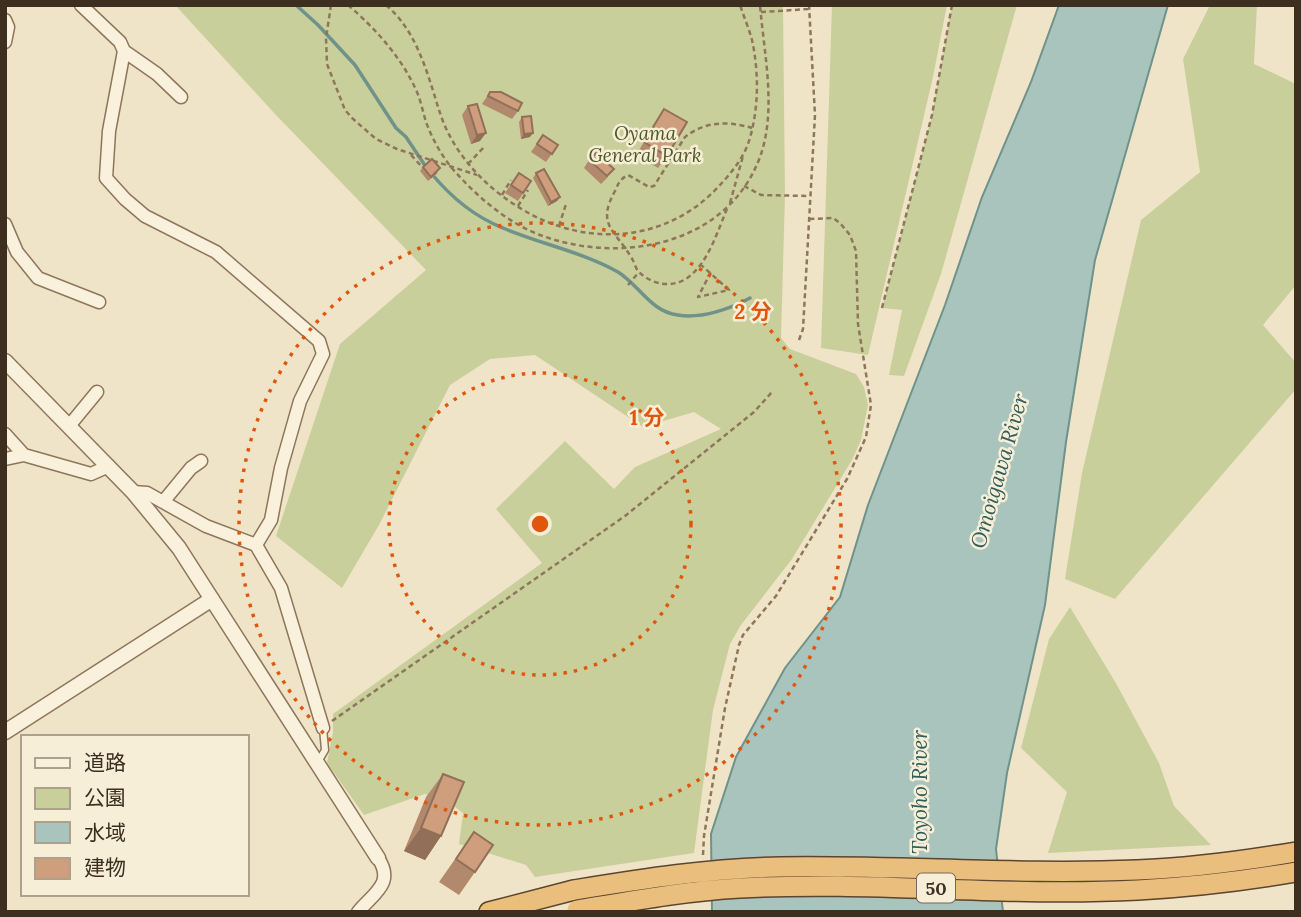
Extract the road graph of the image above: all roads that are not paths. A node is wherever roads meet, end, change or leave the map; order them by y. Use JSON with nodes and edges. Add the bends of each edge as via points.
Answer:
{"nodes":[{"id":1,"x":81,"y":5,"type":"edge"},
{"id":2,"x":5,"y":20,"type":"edge"},
{"id":3,"x":5,"y":43,"type":"edge"},
{"id":4,"x":124,"y":51,"type":"junction"},
{"id":5,"x":181,"y":97,"type":"dead end"},
{"id":6,"x":5,"y":224,"type":"edge"},
{"id":7,"x":99,"y":302,"type":"dead end"},
{"id":8,"x":5,"y":361,"type":"edge"},
{"id":9,"x":97,"y":392,"type":"dead end"},
{"id":10,"x":69,"y":426,"type":"junction"},
{"id":11,"x":5,"y":434,"type":"edge"},
{"id":12,"x":24,"y":455,"type":"junction"},
{"id":13,"x":5,"y":459,"type":"edge"},
{"id":14,"x":201,"y":461,"type":"dead end"},
{"id":15,"x":109,"y":466,"type":"junction"},
{"id":16,"x":134,"y":492,"type":"junction"},
{"id":17,"x":163,"y":502,"type":"junction"},
{"id":18,"x":256,"y":545,"type":"junction"},
{"id":19,"x":212,"y":599,"type":"junction"},
{"id":20,"x":323,"y":728,"type":"joint"},
{"id":21,"x":5,"y":732,"type":"edge"},
{"id":22,"x":316,"y":764,"type":"junction"},
{"id":23,"x":1296,"y":852,"type":"edge"},
{"id":24,"x":378,"y":858,"type":"joint"},
{"id":25,"x":1296,"y":872,"type":"edge"},
{"id":26,"x":574,"y":911,"type":"edge"},
{"id":27,"x":358,"y":912,"type":"edge"},
{"id":28,"x":489,"y":912,"type":"edge"}],
"edges":[{"from":1,"to":4,"type":"street"},
{"from":2,"to":3,"type":"street"},
{"from":4,"to":5,"type":"street"},
{"from":4,"to":18,"type":"street","via":[[109,131],[106,178],[145,216],[216,252],[319,341],[323,354],[300,401],[271,520]]},
{"from":6,"to":7,"type":"street","via":[[17,252],[38,278]]},
{"from":8,"to":10,"type":"street"},
{"from":9,"to":10,"type":"street"},
{"from":10,"to":15,"type":"street"},
{"from":11,"to":12,"type":"street"},
{"from":12,"to":13,"type":"street"},
{"from":12,"to":15,"type":"street","via":[[91,474]]},
{"from":14,"to":17,"type":"street"},
{"from":15,"to":16,"type":"street"},
{"from":16,"to":17,"type":"street","via":[[148,493]]},
{"from":16,"to":19,"type":"street"},
{"from":17,"to":18,"type":"street","via":[[206,526]]},
{"from":18,"to":20,"type":"street","via":[[281,588]]},
{"from":19,"to":21,"type":"street"},
{"from":19,"to":22,"type":"street"},
{"from":20,"to":22,"type":"lane","via":[[325,750]]},
{"from":22,"to":24,"type":"street"},
{"from":23,"to":28,"type":"highway","number":"50","bridge":true,"via":[[1135,871],[740,869],[574,890]]},
{"from":24,"to":27,"type":"street","via":[[386,869],[385,881]]},
{"from":25,"to":26,"type":"highway","number":"50","bridge":true,"via":[[1137,890],[738,888]]}]}
